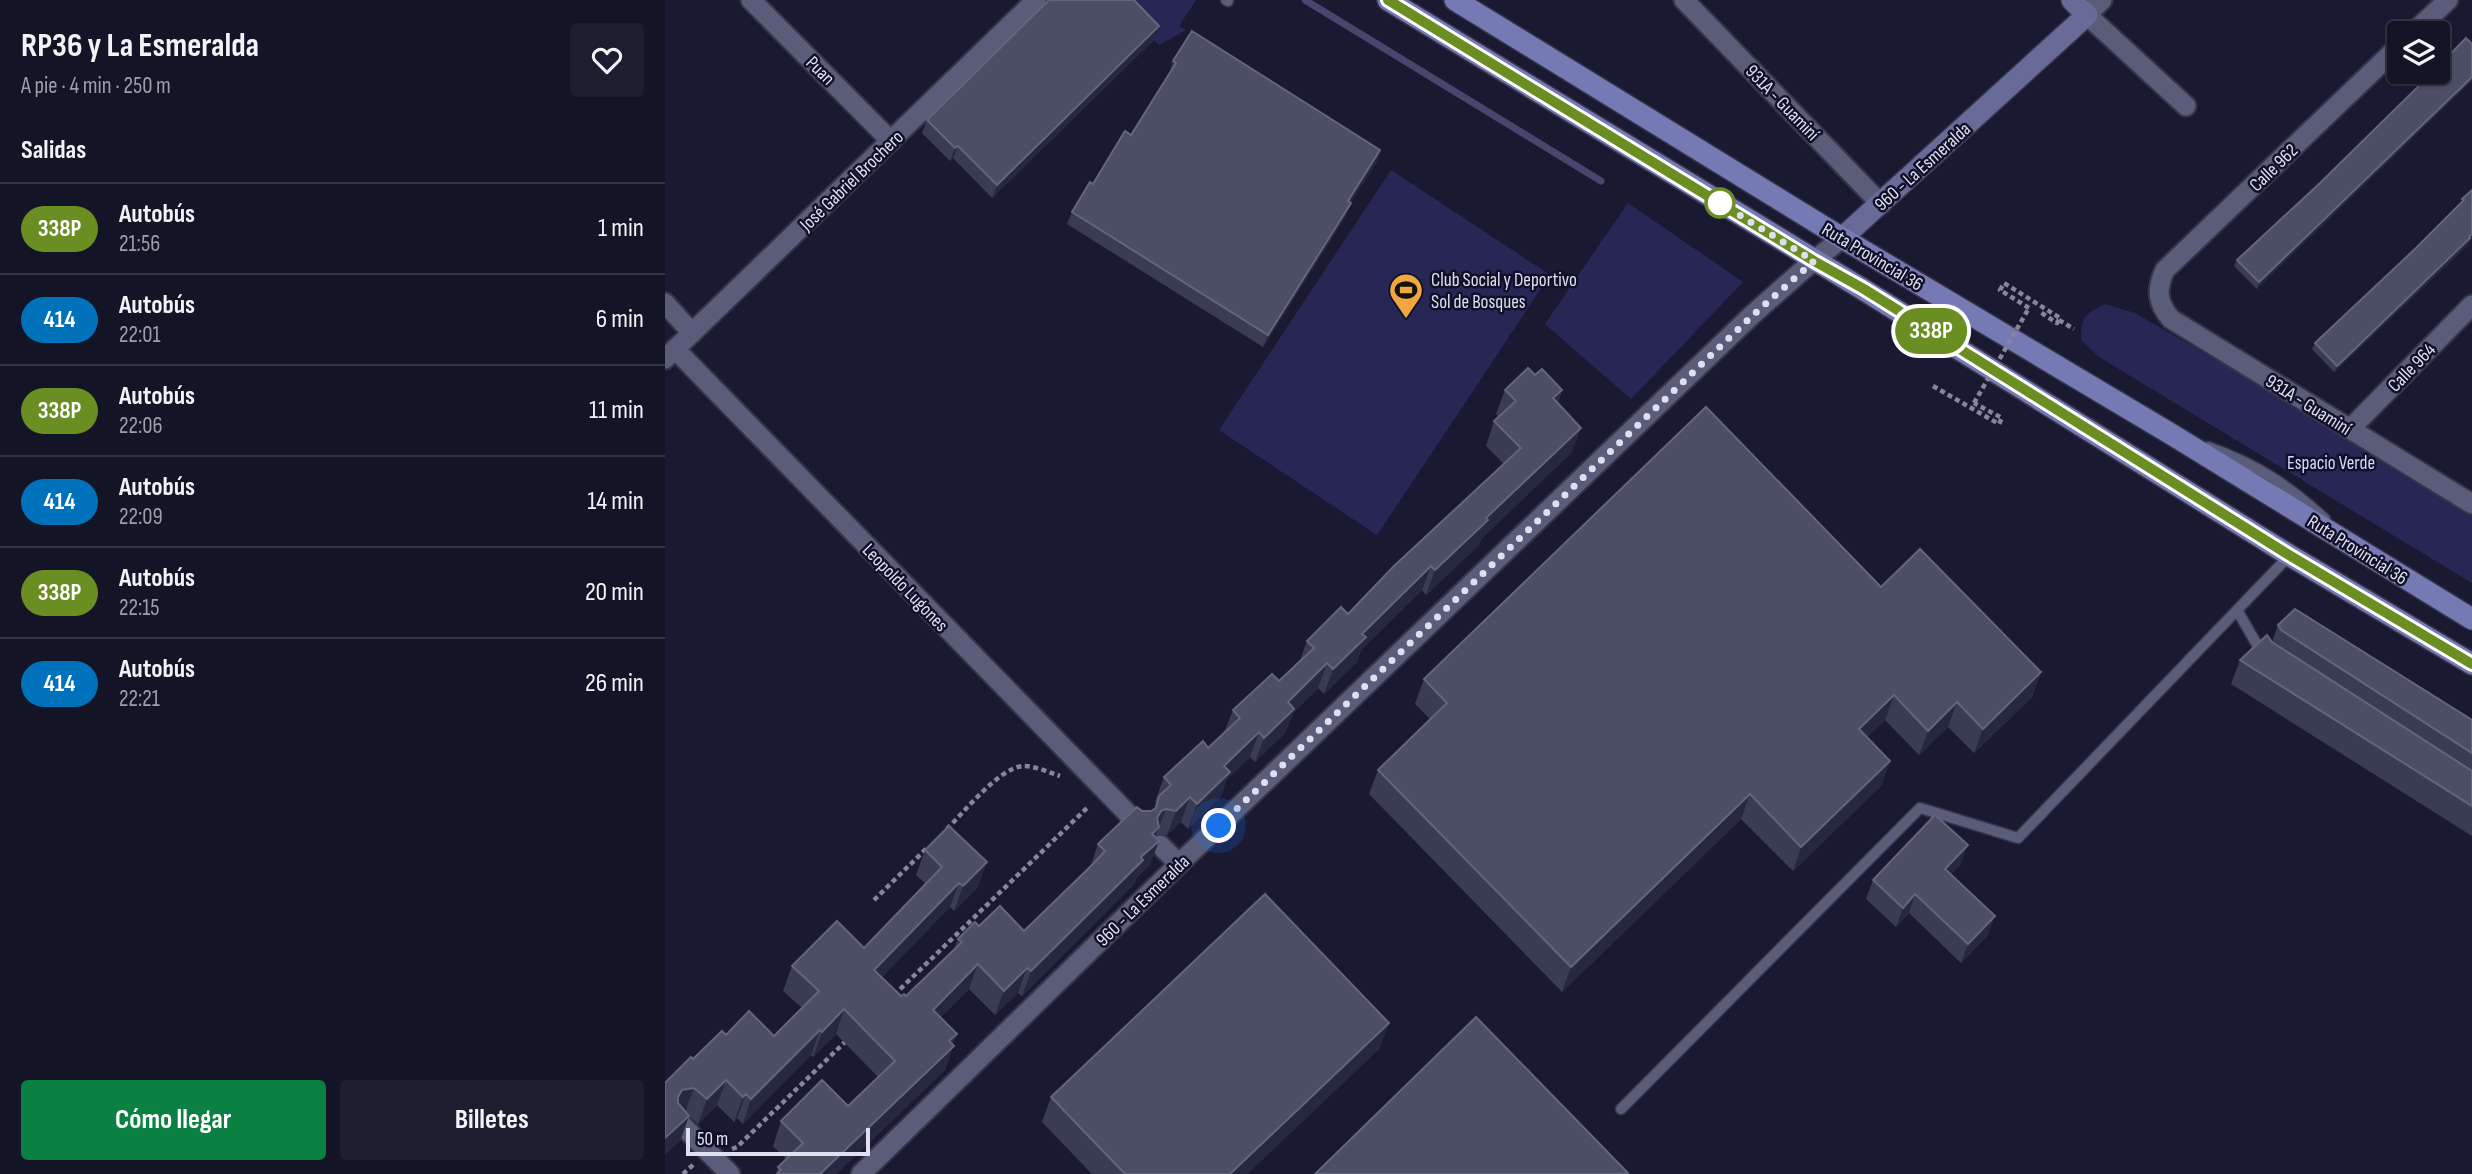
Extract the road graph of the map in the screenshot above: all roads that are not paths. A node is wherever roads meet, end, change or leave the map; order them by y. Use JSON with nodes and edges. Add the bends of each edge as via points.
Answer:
{"nodes":[{"id":1,"x":751,"y":0,"type":"edge"},
{"id":2,"x":1036,"y":0,"type":"edge"},
{"id":3,"x":1388,"y":0,"type":"edge"},
{"id":4,"x":1455,"y":0,"type":"edge"},
{"id":5,"x":1684,"y":0,"type":"edge"},
{"id":6,"x":2072,"y":0,"type":"edge"},
{"id":7,"x":2448,"y":0,"type":"edge"},
{"id":8,"x":2094,"y":8,"type":"edge"},
{"id":9,"x":2426,"y":21,"type":"edge"},
{"id":10,"x":2387,"y":57,"type":"edge"},
{"id":11,"x":2186,"y":106,"type":"dead end"},
{"id":12,"x":891,"y":141,"type":"junction"},
{"id":13,"x":1881,"y":204,"type":"junction"},
{"id":14,"x":1842,"y":238,"type":"junction"},
{"id":15,"x":1814,"y":261,"type":"junction"},
{"id":16,"x":2158,"y":295,"type":"joint"},
{"id":17,"x":665,"y":303,"type":"edge"},
{"id":18,"x":2470,"y":310,"type":"edge"},
{"id":19,"x":692,"y":333,"type":"junction"},
{"id":20,"x":670,"y":354,"type":"edge"},
{"id":21,"x":2350,"y":429,"type":"junction"},
{"id":22,"x":2472,"y":503,"type":"edge"},
{"id":23,"x":2289,"y":555,"type":"junction"},
{"id":24,"x":2237,"y":610,"type":"junction"},
{"id":25,"x":2472,"y":619,"type":"edge"},
{"id":26,"x":2267,"y":660,"type":"edge"},
{"id":27,"x":2472,"y":664,"type":"edge"},
{"id":28,"x":1138,"y":824,"type":"edge"},
{"id":29,"x":1160,"y":845,"type":"edge"},
{"id":30,"x":1179,"y":863,"type":"junction"},
{"id":31,"x":1621,"y":1109,"type":"dead end"},
{"id":32,"x":681,"y":1124,"type":"edge"},
{"id":33,"x":730,"y":1174,"type":"edge"},
{"id":34,"x":862,"y":1174,"type":"edge"}],
"edges":[{"from":1,"to":12,"type":"street","name":"Puan"},
{"from":2,"to":12,"type":"street","name":"José Gabriel Brochero"},
{"from":3,"to":15,"type":"main road","name":"Ruta Provincial 36"},
{"from":4,"to":14,"type":"main road","name":"Ruta Provincial 36"},
{"from":5,"to":13,"type":"street","name":"931A - Guaminí"},
{"from":6,"to":8,"type":"street"},
{"from":7,"to":9,"type":"street"},
{"from":8,"to":11,"type":"street"},
{"from":8,"to":13,"type":"street","name":"960 - La Esmeralda"},
{"from":10,"to":16,"type":"street","name":"Calle 962","via":[[2165,270]]},
{"from":12,"to":19,"type":"street","name":"José Gabriel Brochero"},
{"from":13,"to":14,"type":"street","name":"960 - La Esmeralda"},
{"from":14,"to":15,"type":"street","name":"960 - La Esmeralda"},
{"from":14,"to":25,"type":"main road","name":"Ruta Provincial 36"},
{"from":15,"to":23,"type":"main road","name":"Ruta Provincial 36"},
{"from":15,"to":30,"type":"street","name":"960 - La Esmeralda"},
{"from":16,"to":21,"type":"street","name":"931A - Guaminí","via":[[2161,308],[2171,319]]},
{"from":17,"to":19,"type":"street"},
{"from":18,"to":21,"type":"street","name":"Calle 964"},
{"from":19,"to":20,"type":"street","name":"José Gabriel Brochero"},
{"from":20,"to":28,"type":"street","name":"Leopoldo Lugones"},
{"from":21,"to":22,"type":"street","name":"931A - Guaminí"},
{"from":23,"to":24,"type":"lane"},
{"from":23,"to":27,"type":"main road","name":"Ruta Provincial 36"},
{"from":24,"to":26,"type":"lane"},
{"from":24,"to":31,"type":"lane","via":[[2018,838],[1920,808]]},
{"from":29,"to":30,"type":"street"},
{"from":30,"to":34,"type":"street","name":"960 - La Esmeralda"},
{"from":32,"to":33,"type":"street"}]}
